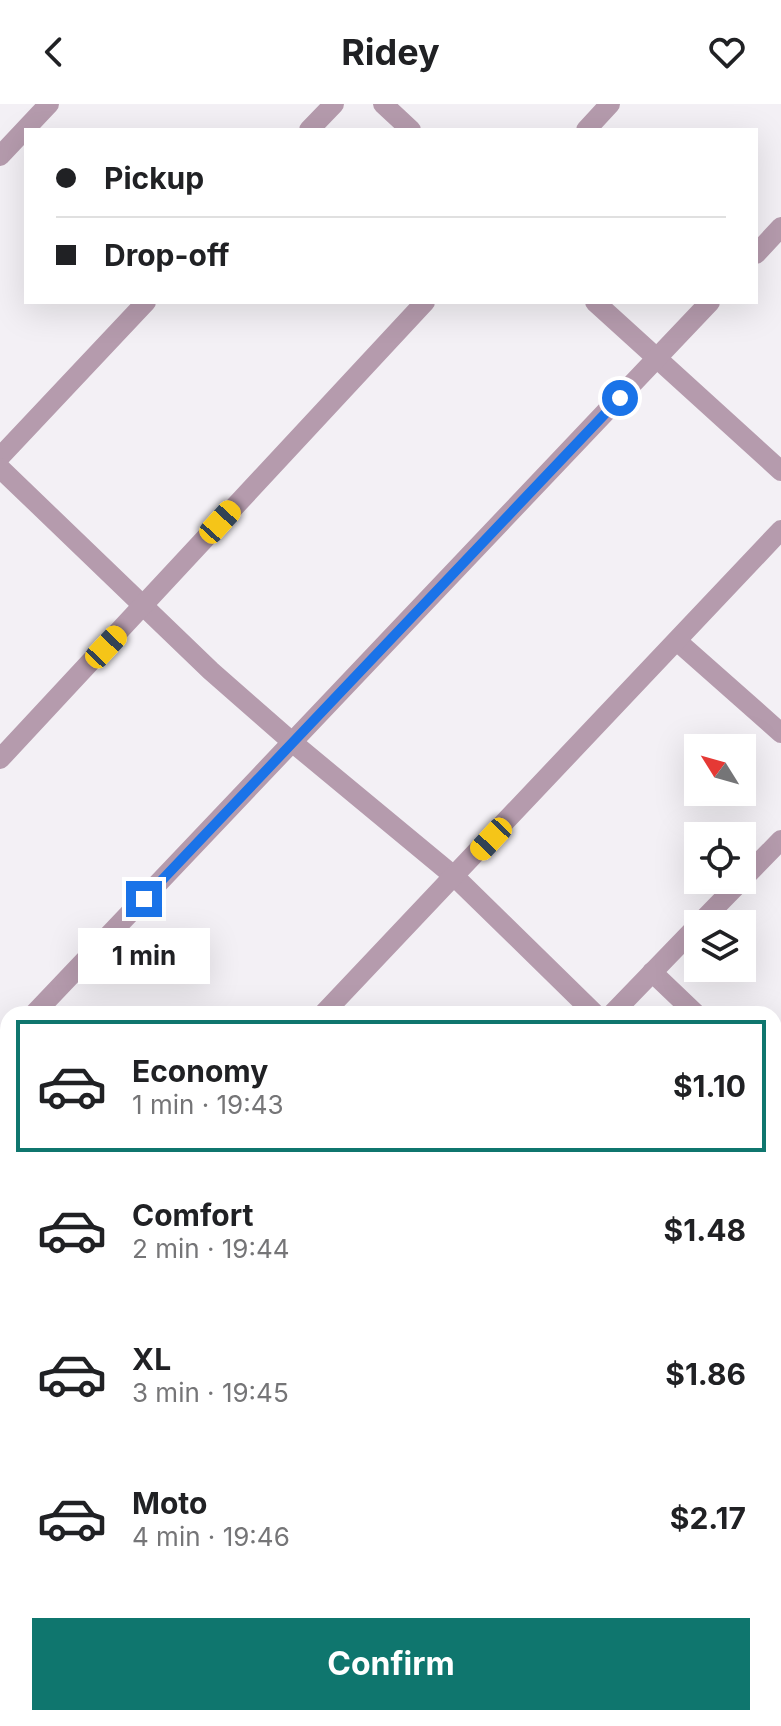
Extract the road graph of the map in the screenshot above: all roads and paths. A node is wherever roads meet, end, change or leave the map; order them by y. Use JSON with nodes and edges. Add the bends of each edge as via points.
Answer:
{"nodes":[{"id":1,"x":49,"y":104,"type":"edge"},
{"id":2,"x":334,"y":104,"type":"edge"},
{"id":3,"x":383,"y":104,"type":"edge"},
{"id":4,"x":610,"y":104,"type":"edge"},
{"id":5,"x":26,"y":128,"type":"edge"},
{"id":6,"x":311,"y":128,"type":"edge"},
{"id":7,"x":409,"y":128,"type":"edge"},
{"id":8,"x":588,"y":128,"type":"edge"},
{"id":9,"x":24,"y":131,"type":"edge"},
{"id":10,"x":0,"y":156,"type":"edge"},
{"id":11,"x":781,"y":227,"type":"edge"},
{"id":12,"x":758,"y":252,"type":"edge"},
{"id":13,"x":144,"y":304,"type":"edge"},
{"id":14,"x":423,"y":304,"type":"edge"},
{"id":15,"x":597,"y":304,"type":"edge"},
{"id":16,"x":708,"y":304,"type":"edge"},
{"id":17,"x":657,"y":358,"type":"junction"},
{"id":18,"x":0,"y":457,"type":"edge"},
{"id":19,"x":0,"y":468,"type":"edge"},
{"id":20,"x":781,"y":471,"type":"edge"},
{"id":21,"x":781,"y":530,"type":"edge"},
{"id":22,"x":144,"y":606,"type":"junction"},
{"id":23,"x":677,"y":641,"type":"junction"},
{"id":24,"x":781,"y":733,"type":"edge"},
{"id":25,"x":292,"y":742,"type":"junction"},
{"id":26,"x":0,"y":759,"type":"edge"},
{"id":27,"x":781,"y":840,"type":"edge"},
{"id":28,"x":455,"y":877,"type":"junction"},
{"id":29,"x":712,"y":910,"type":"edge"},
{"id":30,"x":684,"y":939,"type":"edge"},
{"id":31,"x":652,"y":972,"type":"junction"},
{"id":32,"x":42,"y":1006,"type":"edge"},
{"id":33,"x":331,"y":1006,"type":"edge"},
{"id":34,"x":587,"y":1006,"type":"edge"},
{"id":35,"x":620,"y":1006,"type":"edge"},
{"id":36,"x":688,"y":1006,"type":"edge"}],
"edges":[{"from":1,"to":5,"type":"street"},
{"from":2,"to":6,"type":"street"},
{"from":3,"to":7,"type":"street"},
{"from":4,"to":8,"type":"street"},
{"from":9,"to":10,"type":"street"},
{"from":11,"to":12,"type":"street"},
{"from":13,"to":18,"type":"street"},
{"from":14,"to":22,"type":"street"},
{"from":15,"to":17,"type":"street"},
{"from":16,"to":17,"type":"street"},
{"from":17,"to":20,"type":"street"},
{"from":17,"to":25,"type":"street"},
{"from":19,"to":22,"type":"street"},
{"from":21,"to":23,"type":"street"},
{"from":22,"to":25,"type":"street"},
{"from":22,"to":26,"type":"street"},
{"from":23,"to":24,"type":"street"},
{"from":23,"to":28,"type":"street"},
{"from":25,"to":28,"type":"street"},
{"from":25,"to":32,"type":"street"},
{"from":27,"to":29,"type":"street"},
{"from":28,"to":33,"type":"street"},
{"from":28,"to":34,"type":"street"},
{"from":30,"to":31,"type":"street"},
{"from":31,"to":35,"type":"street"},
{"from":31,"to":36,"type":"street"}]}
